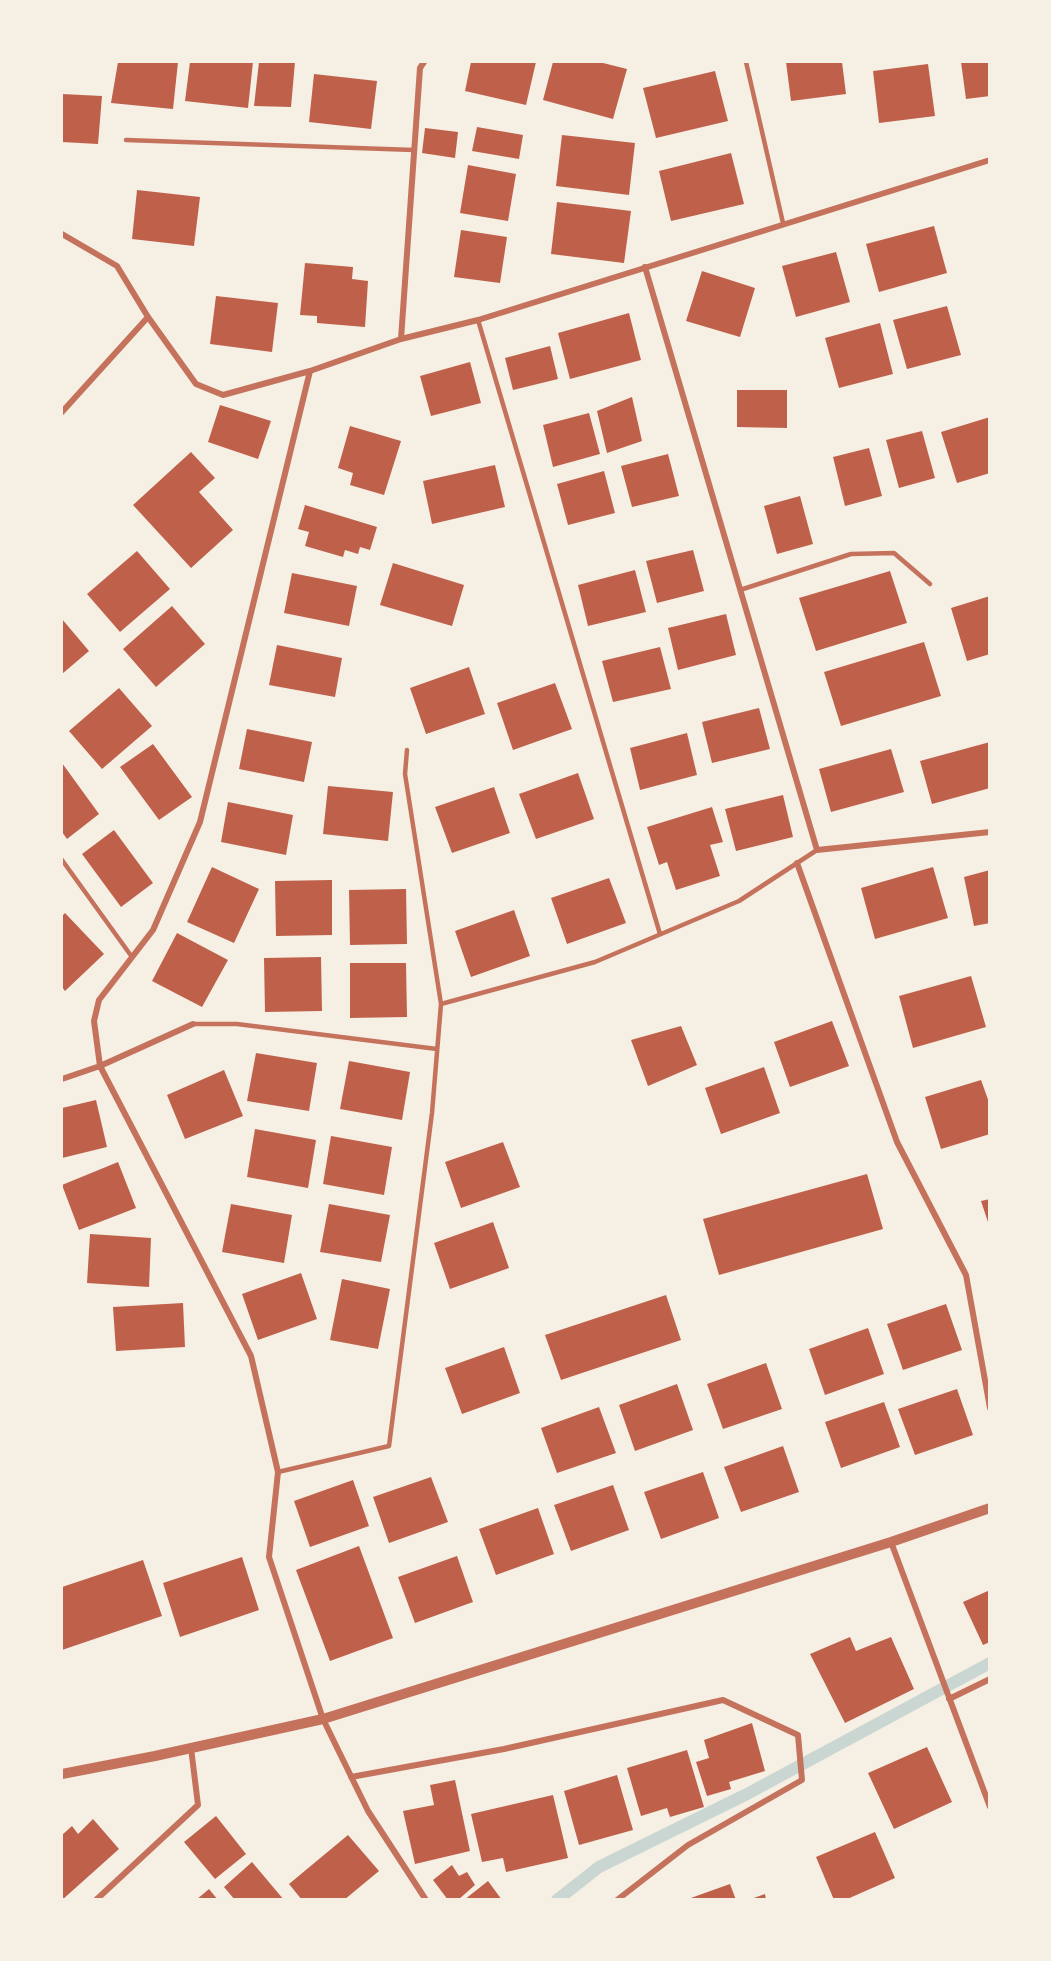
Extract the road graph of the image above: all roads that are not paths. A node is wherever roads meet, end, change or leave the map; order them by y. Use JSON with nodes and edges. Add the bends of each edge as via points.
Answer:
{"nodes":[{"id":1,"x":424,"y":62,"type":"edge"},
{"id":2,"x":746,"y":62,"type":"edge"},
{"id":3,"x":126,"y":140,"type":"dead end"},
{"id":4,"x":414,"y":150,"type":"junction"},
{"id":5,"x":990,"y":160,"type":"edge"},
{"id":6,"x":783,"y":223,"type":"junction"},
{"id":7,"x":62,"y":234,"type":"edge"},
{"id":8,"x":645,"y":267,"type":"junction"},
{"id":9,"x":148,"y":317,"type":"junction"},
{"id":10,"x":478,"y":320,"type":"junction"},
{"id":11,"x":401,"y":339,"type":"junction"},
{"id":12,"x":310,"y":371,"type":"junction"},
{"id":13,"x":62,"y":412,"type":"edge"},
{"id":14,"x":930,"y":584,"type":"dead end"},
{"id":15,"x":740,"y":590,"type":"junction"},
{"id":16,"x":407,"y":750,"type":"dead end"},
{"id":17,"x":990,"y":832,"type":"edge"},
{"id":18,"x":817,"y":850,"type":"junction"},
{"id":19,"x":62,"y":860,"type":"edge"},
{"id":20,"x":797,"y":863,"type":"junction"},
{"id":21,"x":660,"y":934,"type":"junction"},
{"id":22,"x":132,"y":957,"type":"junction"},
{"id":23,"x":441,"y":1004,"type":"junction"},
{"id":24,"x":193,"y":1024,"type":"joint"},
{"id":25,"x":437,"y":1049,"type":"junction"},
{"id":26,"x":100,"y":1066,"type":"junction"},
{"id":27,"x":62,"y":1079,"type":"edge"},
{"id":28,"x":990,"y":1408,"type":"edge"},
{"id":29,"x":278,"y":1472,"type":"junction"},
{"id":30,"x":990,"y":1508,"type":"edge"},
{"id":31,"x":891,"y":1542,"type":"junction"},
{"id":32,"x":990,"y":1680,"type":"edge"},
{"id":33,"x":949,"y":1699,"type":"junction"},
{"id":34,"x":323,"y":1719,"type":"junction"},
{"id":35,"x":191,"y":1748,"type":"junction"},
{"id":36,"x":62,"y":1774,"type":"edge"},
{"id":37,"x":351,"y":1777,"type":"junction"},
{"id":38,"x":990,"y":1807,"type":"edge"},
{"id":39,"x":96,"y":1899,"type":"edge"},
{"id":40,"x":426,"y":1899,"type":"edge"},
{"id":41,"x":617,"y":1899,"type":"edge"}],
"edges":[{"from":1,"to":4,"type":"street","via":[[420,68]]},
{"from":2,"to":6,"type":"lane"},
{"from":3,"to":4,"type":"lane"},
{"from":4,"to":11,"type":"street"},
{"from":5,"to":6,"type":"street"},
{"from":6,"to":8,"type":"street"},
{"from":7,"to":9,"type":"street","via":[[117,266]]},
{"from":8,"to":10,"type":"street"},
{"from":8,"to":15,"type":"street"},
{"from":9,"to":12,"type":"street","via":[[196,384],[223,394]]},
{"from":9,"to":13,"type":"street"},
{"from":10,"to":11,"type":"street"},
{"from":10,"to":21,"type":"lane"},
{"from":11,"to":12,"type":"street"},
{"from":12,"to":22,"type":"street","via":[[200,822],[153,930]]},
{"from":14,"to":15,"type":"lane","via":[[894,553],[851,554]]},
{"from":15,"to":18,"type":"street"},
{"from":16,"to":23,"type":"lane","via":[[405,774]]},
{"from":17,"to":18,"type":"street"},
{"from":18,"to":20,"type":"lane"},
{"from":19,"to":22,"type":"lane"},
{"from":20,"to":21,"type":"lane","via":[[739,901]]},
{"from":20,"to":28,"type":"street","via":[[897,1142],[966,1275]]},
{"from":21,"to":23,"type":"lane","via":[[595,962]]},
{"from":22,"to":26,"type":"street","via":[[99,1000],[94,1021]]},
{"from":23,"to":25,"type":"lane"},
{"from":24,"to":25,"type":"lane","via":[[237,1024]]},
{"from":24,"to":26,"type":"street"},
{"from":25,"to":29,"type":"lane","via":[[389,1446]]},
{"from":26,"to":27,"type":"street"},
{"from":26,"to":29,"type":"street","via":[[251,1356]]},
{"from":29,"to":34,"type":"street","via":[[269,1557]]},
{"from":30,"to":31,"type":"street"},
{"from":31,"to":33,"type":"street"},
{"from":31,"to":34,"type":"street"},
{"from":32,"to":33,"type":"street"},
{"from":33,"to":38,"type":"street"},
{"from":34,"to":35,"type":"street"},
{"from":34,"to":37,"type":"street"},
{"from":35,"to":36,"type":"street"},
{"from":35,"to":39,"type":"street","via":[[198,1805]]},
{"from":37,"to":40,"type":"street","via":[[368,1811]]},
{"from":37,"to":41,"type":"street","via":[[504,1749],[723,1700],[798,1735],[802,1780],[688,1845]]}]}
